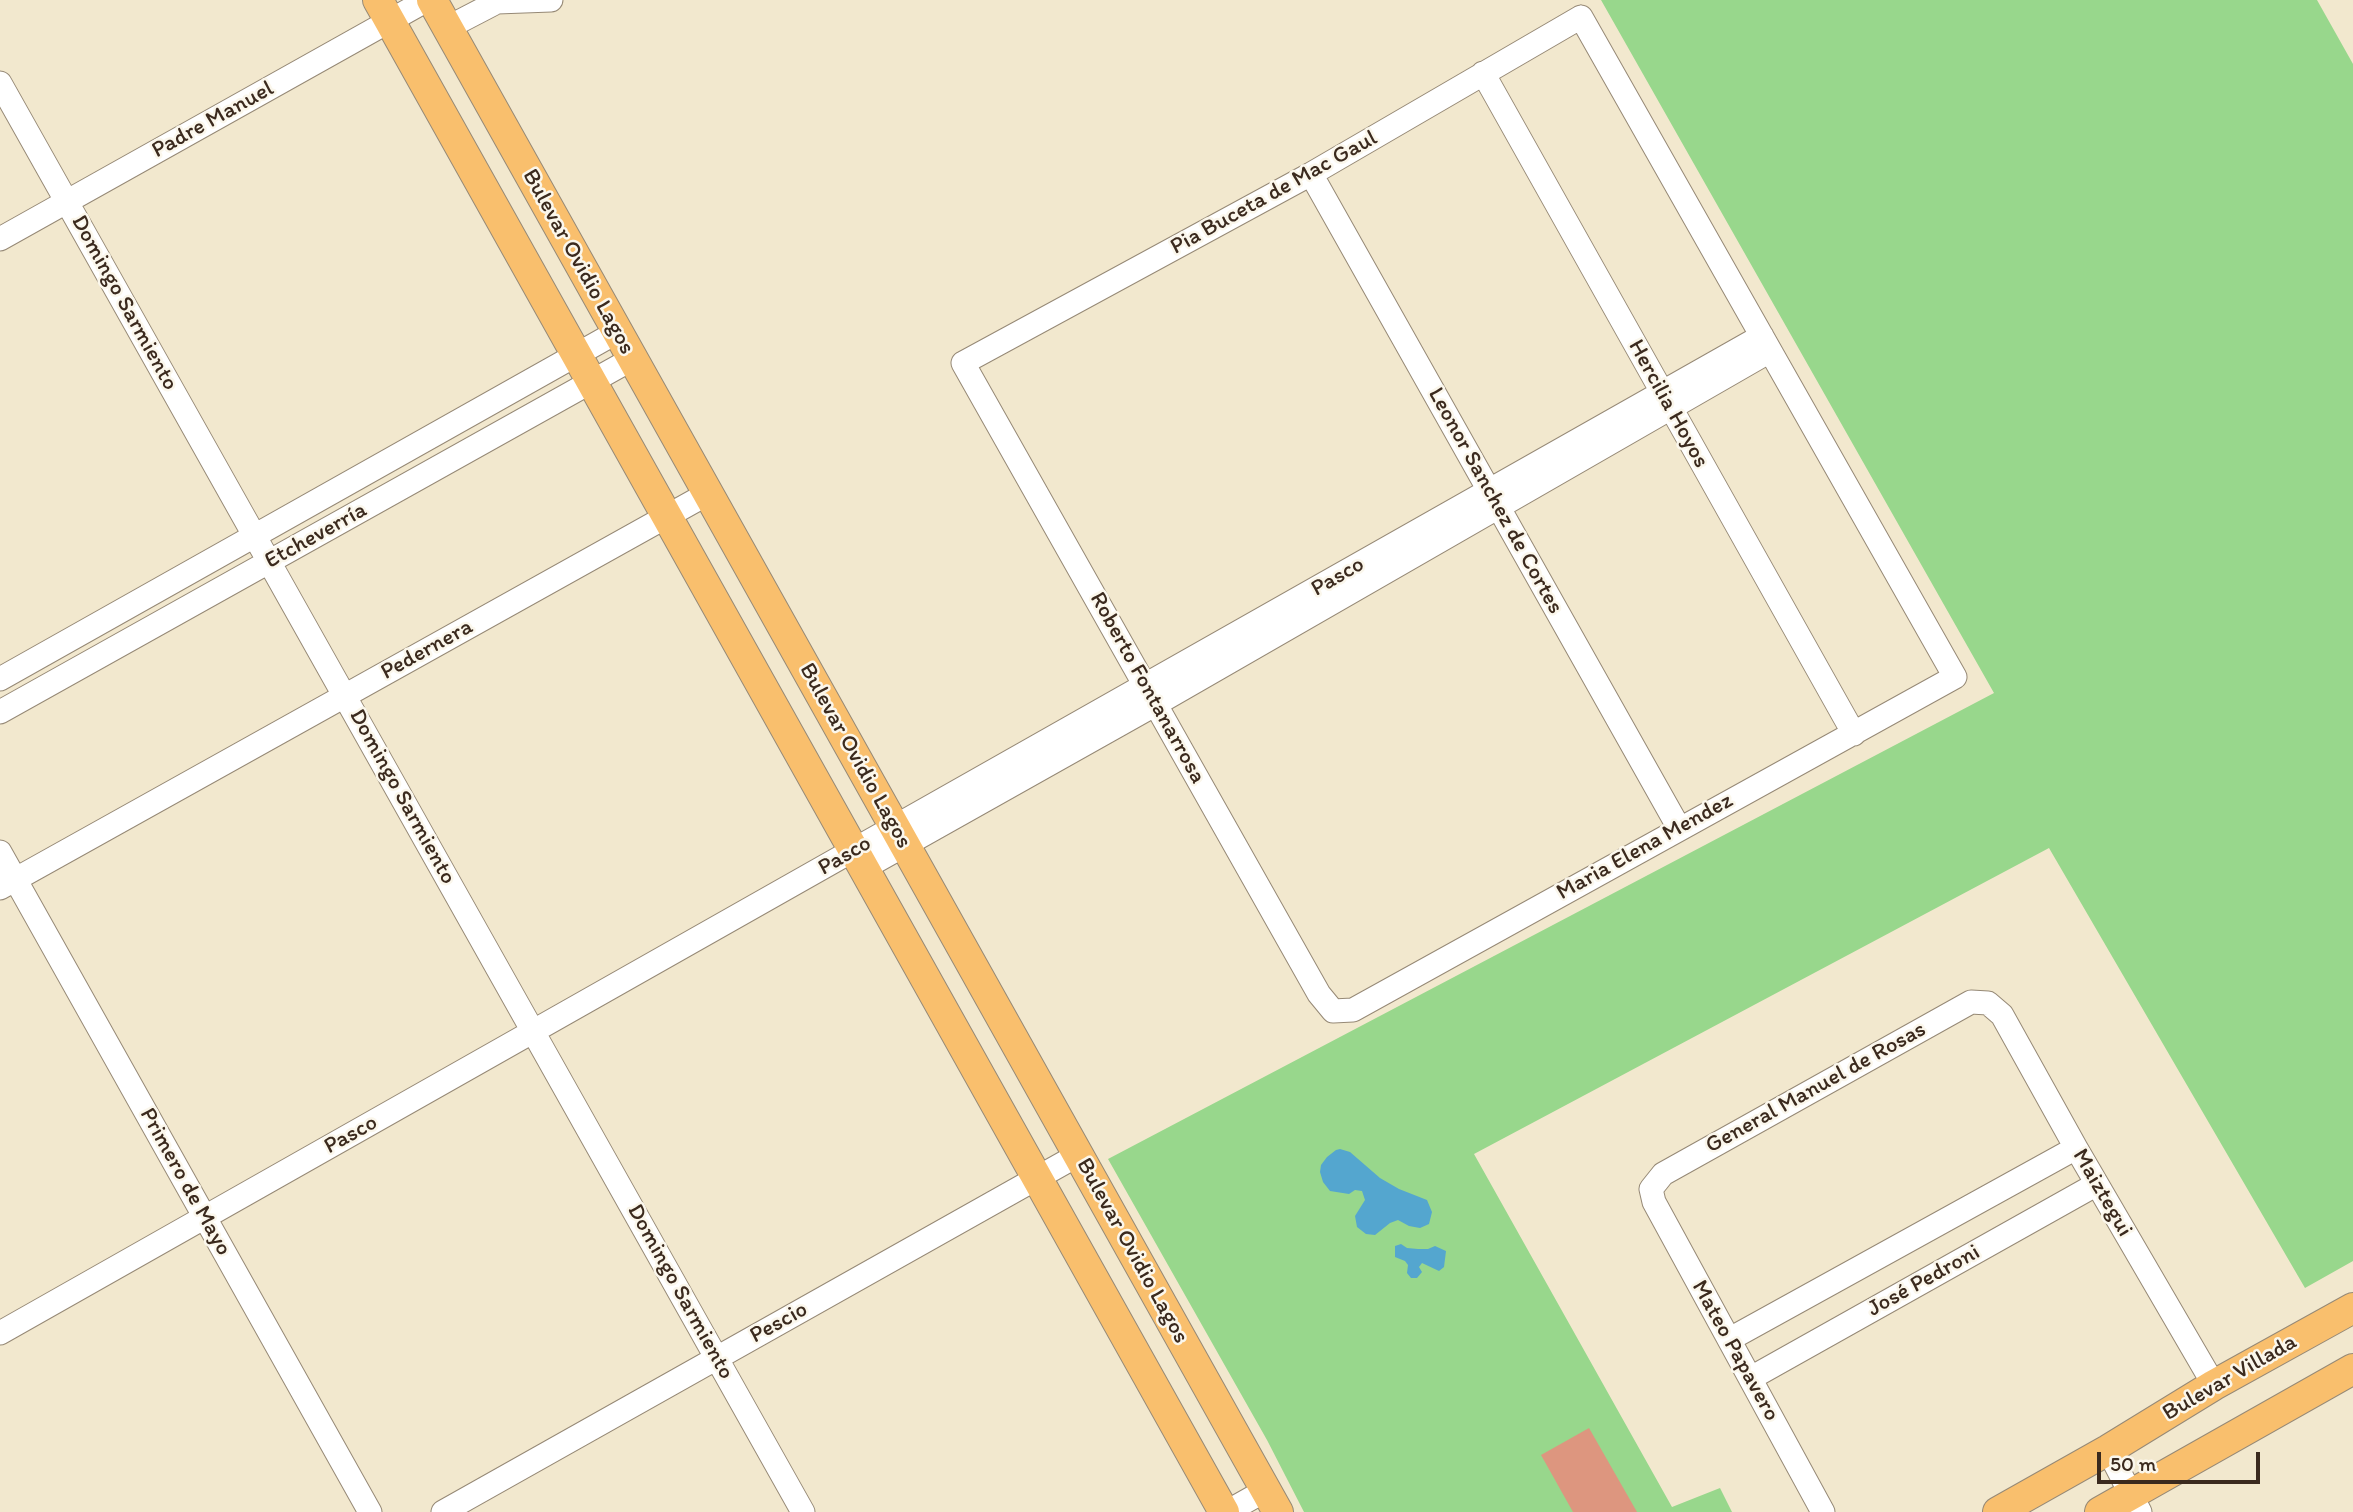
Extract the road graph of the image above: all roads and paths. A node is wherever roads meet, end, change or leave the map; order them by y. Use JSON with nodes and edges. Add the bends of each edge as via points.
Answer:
{"nodes":[{"id":1,"x":429,"y":0,"type":"edge"},
{"id":2,"x":551,"y":0,"type":"edge"},
{"id":3,"x":384,"y":10,"type":"edge"},
{"id":4,"x":447,"y":28,"type":"junction"},
{"id":5,"x":1483,"y":73,"type":"junction"},
{"id":6,"x":0,"y":83,"type":"edge"},
{"id":7,"x":1311,"y":174,"type":"junction"},
{"id":8,"x":67,"y":202,"type":"junction"},
{"id":9,"x":0,"y":239,"type":"edge"},
{"id":10,"x":617,"y":332,"type":"junction"},
{"id":11,"x":1766,"y":344,"type":"junction"},
{"id":12,"x":577,"y":355,"type":"junction"},
{"id":13,"x":632,"y":359,"type":"junction"},
{"id":14,"x":963,"y":363,"type":"joint"},
{"id":15,"x":592,"y":381,"type":"junction"},
{"id":16,"x":1667,"y":401,"type":"junction"},
{"id":17,"x":707,"y":494,"type":"junction"},
{"id":18,"x":1494,"y":499,"type":"junction"},
{"id":19,"x":667,"y":516,"type":"junction"},
{"id":20,"x":255,"y":536,"type":"junction"},
{"id":21,"x":269,"y":562,"type":"junction"},
{"id":22,"x":0,"y":679,"type":"edge"},
{"id":23,"x":1151,"y":695,"type":"junction"},
{"id":24,"x":345,"y":696,"type":"junction"},
{"id":25,"x":0,"y":712,"type":"edge"},
{"id":26,"x":1854,"y":734,"type":"junction"},
{"id":27,"x":1679,"y":828,"type":"junction"},
{"id":28,"x":900,"y":836,"type":"junction"},
{"id":29,"x":0,"y":852,"type":"edge"},
{"id":30,"x":859,"y":859,"type":"junction"},
{"id":31,"x":8,"y":884,"type":"edge"},
{"id":32,"x":1989,"y":1003,"type":"joint"},
{"id":33,"x":1333,"y":1011,"type":"joint"},
{"id":34,"x":534,"y":1032,"type":"junction"},
{"id":35,"x":2076,"y":1148,"type":"junction"},
{"id":36,"x":1078,"y":1155,"type":"junction"},
{"id":37,"x":1037,"y":1178,"type":"junction"},
{"id":38,"x":2097,"y":1184,"type":"junction"},
{"id":39,"x":1651,"y":1188,"type":"joint"},
{"id":40,"x":205,"y":1218,"type":"junction"},
{"id":41,"x":2353,"y":1308,"type":"edge"},
{"id":42,"x":0,"y":1333,"type":"edge"},
{"id":43,"x":1730,"y":1339,"type":"junction"},
{"id":44,"x":717,"y":1358,"type":"junction"},
{"id":45,"x":2353,"y":1369,"type":"edge"},
{"id":46,"x":1751,"y":1378,"type":"junction"},
{"id":47,"x":2214,"y":1385,"type":"junction"},
{"id":48,"x":2108,"y":1450,"type":"junction"},
{"id":49,"x":1272,"y":1501,"type":"edge"},
{"id":50,"x":2135,"y":1504,"type":"edge"},
{"id":51,"x":370,"y":1512,"type":"edge"},
{"id":52,"x":443,"y":1512,"type":"edge"},
{"id":53,"x":803,"y":1512,"type":"edge"},
{"id":54,"x":1226,"y":1512,"type":"edge"},
{"id":55,"x":1823,"y":1512,"type":"edge"},
{"id":56,"x":1998,"y":1512,"type":"edge"},
{"id":57,"x":2100,"y":1512,"type":"edge"}],
"edges":[{"from":1,"to":3,"type":"street","name":"Padre Manuel"},
{"from":1,"to":4,"type":"main road","name":"Bulevar Ovidio Lagos"},
{"from":2,"to":4,"type":"street","via":[[497,2]]},
{"from":3,"to":8,"type":"street","name":"Padre Manuel"},
{"from":3,"to":12,"type":"main road","name":"Bulevar Ovidio Lagos"},
{"from":4,"to":10,"type":"main road","name":"Bulevar Ovidio Lagos"},
{"from":5,"to":7,"type":"street","name":"Pia Buceta de Mac Gaul"},
{"from":5,"to":11,"type":"street","name":"Pia Buceta de Mac Gaul","via":[[1581,17]]},
{"from":5,"to":16,"type":"street","name":"Hercilia Hoyos"},
{"from":6,"to":8,"type":"street","name":"Domingo Sarmiento"},
{"from":7,"to":14,"type":"street","name":"Pia Buceta de Mac Gaul"},
{"from":7,"to":18,"type":"street","name":"Leonor Sanchez de Cortes"},
{"from":8,"to":9,"type":"street","name":"Padre Manuel"},
{"from":8,"to":20,"type":"street","name":"Domingo Sarmiento"},
{"from":10,"to":12,"type":"street","name":"Etcheverría"},
{"from":10,"to":13,"type":"main road","name":"Bulevar Ovidio Lagos"},
{"from":11,"to":16,"type":"street","name":"Pasco"},
{"from":11,"to":26,"type":"street","name":"Maria Elena Mendez","via":[[1955,677]]},
{"from":12,"to":15,"type":"main road","name":"Bulevar Ovidio Lagos"},
{"from":12,"to":20,"type":"street","name":"Etcheverría"},
{"from":13,"to":15,"type":"street","name":"Etcheverría"},
{"from":13,"to":17,"type":"main road","name":"Bulevar Ovidio Lagos"},
{"from":14,"to":23,"type":"street","name":"Roberto Fontanarrosa"},
{"from":15,"to":19,"type":"main road","name":"Bulevar Ovidio Lagos"},
{"from":15,"to":21,"type":"street","name":"Etcheverría"},
{"from":16,"to":18,"type":"street","name":"Pasco"},
{"from":16,"to":26,"type":"street","name":"Hercilia Hoyos"},
{"from":17,"to":19,"type":"street","name":"Pedernera"},
{"from":17,"to":28,"type":"main road","name":"Bulevar Ovidio Lagos"},
{"from":18,"to":23,"type":"street","name":"Pasco"},
{"from":18,"to":27,"type":"street","name":"Leonor Sanchez de Cortes"},
{"from":19,"to":24,"type":"street","name":"Pedernera"},
{"from":19,"to":30,"type":"main road","name":"Bulevar Ovidio Lagos"},
{"from":20,"to":21,"type":"street","name":"Domingo Sarmiento"},
{"from":20,"to":22,"type":"street","name":"Etcheverría"},
{"from":21,"to":24,"type":"street","name":"Domingo Sarmiento"},
{"from":21,"to":25,"type":"street","name":"Etcheverría"},
{"from":23,"to":28,"type":"street","name":"Pasco"},
{"from":23,"to":33,"type":"street","name":"Roberto Fontanarrosa","via":[[1319,994]]},
{"from":24,"to":31,"type":"street","name":"Pedernera"},
{"from":24,"to":34,"type":"street","name":"Domingo Sarmiento"},
{"from":26,"to":27,"type":"street","name":"Maria Elena Mendez"},
{"from":27,"to":33,"type":"street","name":"Maria Elena Mendez","via":[[1353,1010]]},
{"from":28,"to":30,"type":"street","name":"Pasco"},
{"from":28,"to":36,"type":"main road","name":"Bulevar Ovidio Lagos"},
{"from":29,"to":31,"type":"street","name":"Primero de Mayo"},
{"from":30,"to":34,"type":"street","name":"Pasco"},
{"from":30,"to":37,"type":"main road","name":"Bulevar Ovidio Lagos"},
{"from":31,"to":40,"type":"street","name":"Primero de Mayo"},
{"from":32,"to":35,"type":"street","name":"Maiztegui","via":[[2002,1015]]},
{"from":32,"to":39,"type":"street","name":"General Manuel de Rosas","via":[[1971,1002],[1663,1174]]},
{"from":34,"to":40,"type":"street","name":"Pasco"},
{"from":34,"to":44,"type":"street","name":"Domingo Sarmiento"},
{"from":35,"to":38,"type":"street","name":"Maiztegui"},
{"from":35,"to":43,"type":"street","name":"José Pedroni"},
{"from":36,"to":37,"type":"street","name":"Pescio"},
{"from":36,"to":49,"type":"main road","name":"Bulevar Ovidio Lagos"},
{"from":37,"to":44,"type":"street","name":"Pescio"},
{"from":37,"to":54,"type":"main road","name":"Bulevar Ovidio Lagos"},
{"from":38,"to":46,"type":"street","name":"José Pedroni"},
{"from":38,"to":47,"type":"street","name":"Maiztegui"},
{"from":39,"to":43,"type":"street","name":"Mateo Papavero","via":[[1654,1202]]},
{"from":40,"to":42,"type":"street","name":"Pasco"},
{"from":40,"to":51,"type":"street","name":"Primero de Mayo"},
{"from":41,"to":47,"type":"main road","name":"Bulevar Villada"},
{"from":43,"to":46,"type":"street","name":"Mateo Papavero"},
{"from":44,"to":52,"type":"street","name":"Pescio"},
{"from":44,"to":53,"type":"street","name":"Domingo Sarmiento"},
{"from":45,"to":50,"type":"main road"},
{"from":46,"to":55,"type":"street","name":"Mateo Papavero"},
{"from":47,"to":48,"type":"main road","name":"Bulevar Villada"},
{"from":48,"to":50,"type":"street"},
{"from":48,"to":56,"type":"main road","name":"Bulevar Villada"},
{"from":49,"to":54,"type":"street"},
{"from":50,"to":57,"type":"main road"}]}
